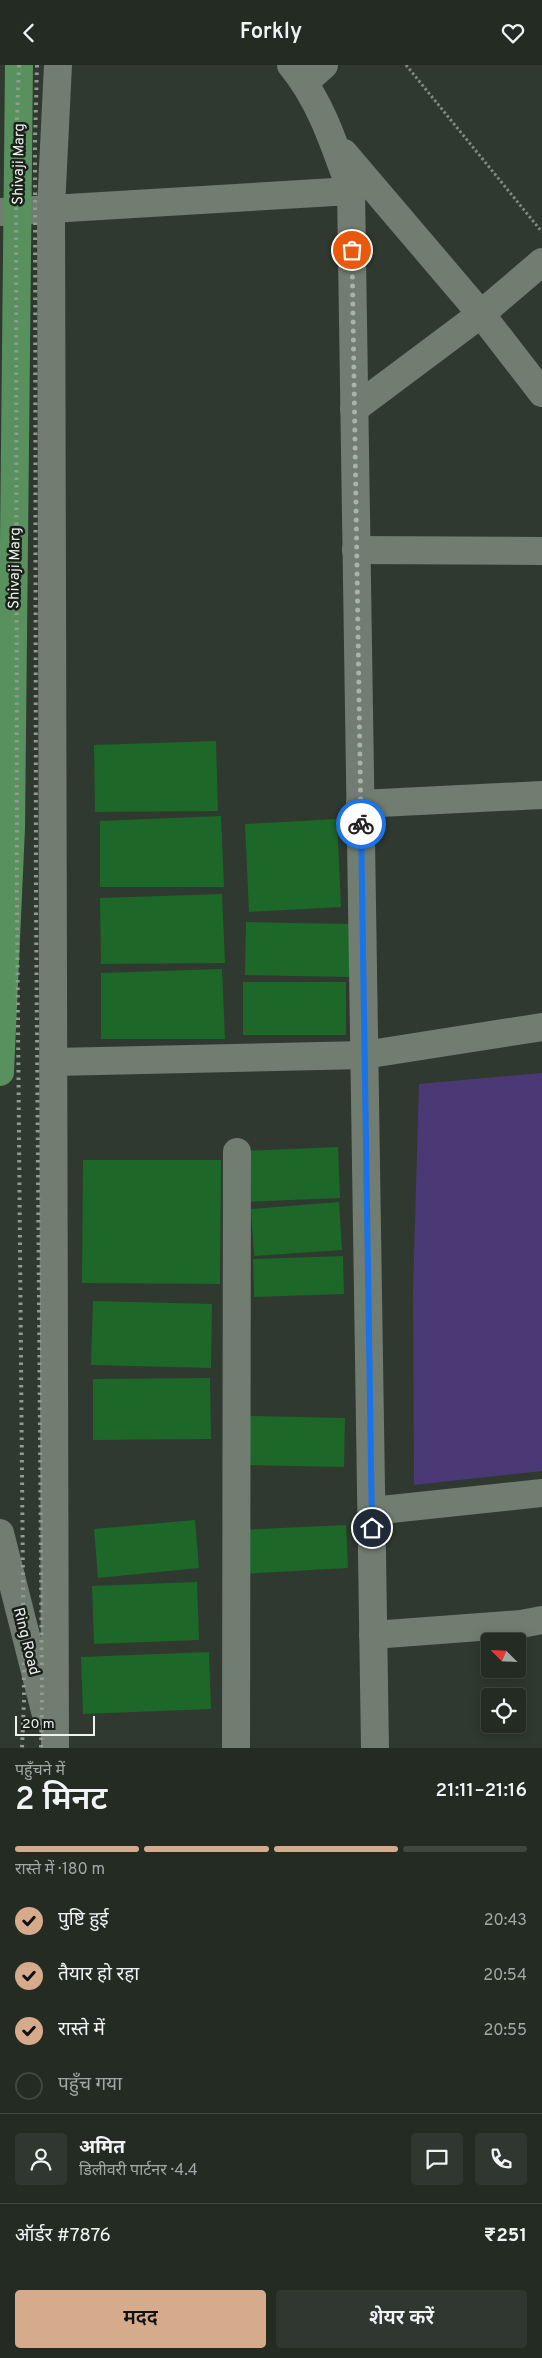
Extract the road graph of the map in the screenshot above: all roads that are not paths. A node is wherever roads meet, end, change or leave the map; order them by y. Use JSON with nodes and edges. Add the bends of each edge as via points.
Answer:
{"nodes":[{"id":1,"x":19,"y":65,"type":"edge"},
{"id":2,"x":58,"y":65,"type":"edge"},
{"id":3,"x":306,"y":71,"type":"edge"},
{"id":4,"x":331,"y":138,"type":"junction"},
{"id":5,"x":351,"y":191,"type":"junction"},
{"id":6,"x":51,"y":208,"type":"junction"},
{"id":7,"x":9,"y":210,"type":"edge"},
{"id":8,"x":542,"y":262,"type":"edge"},
{"id":9,"x":481,"y":314,"type":"junction"},
{"id":10,"x":542,"y":393,"type":"edge"},
{"id":11,"x":354,"y":409,"type":"junction"},
{"id":12,"x":356,"y":550,"type":"junction"},
{"id":13,"x":542,"y":551,"type":"edge"},
{"id":14,"x":542,"y":795,"type":"edge"},
{"id":15,"x":360,"y":804,"type":"junction"},
{"id":16,"x":542,"y":1027,"type":"edge"},
{"id":17,"x":364,"y":1055,"type":"junction"},
{"id":18,"x":54,"y":1062,"type":"junction"},
{"id":19,"x":0,"y":1072,"type":"edge"},
{"id":20,"x":237,"y":1152,"type":"dead end"},
{"id":21,"x":542,"y":1493,"type":"edge"},
{"id":22,"x":372,"y":1511,"type":"junction"},
{"id":23,"x":0,"y":1533,"type":"edge"},
{"id":24,"x":542,"y":1620,"type":"edge"},
{"id":25,"x":373,"y":1635,"type":"junction"},
{"id":26,"x":55,"y":1748,"type":"edge"},
{"id":27,"x":236,"y":1748,"type":"edge"},
{"id":28,"x":375,"y":1748,"type":"edge"}],
"edges":[{"from":1,"to":7,"type":"main road","name":"Shivaji Marg"},
{"from":2,"to":6,"type":"street"},
{"from":3,"to":4,"type":"street"},
{"from":4,"to":5,"type":"street"},
{"from":4,"to":9,"type":"street"},
{"from":5,"to":6,"type":"street"},
{"from":5,"to":11,"type":"street"},
{"from":6,"to":7,"type":"street"},
{"from":6,"to":18,"type":"street"},
{"from":7,"to":19,"type":"main road","name":"Shivaji Marg","via":[[11,828]]},
{"from":8,"to":9,"type":"street"},
{"from":9,"to":10,"type":"street"},
{"from":9,"to":11,"type":"street"},
{"from":11,"to":12,"type":"street"},
{"from":12,"to":13,"type":"street"},
{"from":12,"to":15,"type":"street"},
{"from":14,"to":15,"type":"street"},
{"from":15,"to":17,"type":"street"},
{"from":16,"to":17,"type":"street"},
{"from":17,"to":18,"type":"street"},
{"from":17,"to":22,"type":"street"},
{"from":18,"to":26,"type":"street"},
{"from":20,"to":27,"type":"street"},
{"from":21,"to":22,"type":"street"},
{"from":22,"to":25,"type":"street"},
{"from":23,"to":26,"type":"street","name":"Ring Road"},
{"from":24,"to":25,"type":"street"},
{"from":25,"to":28,"type":"street"}]}
